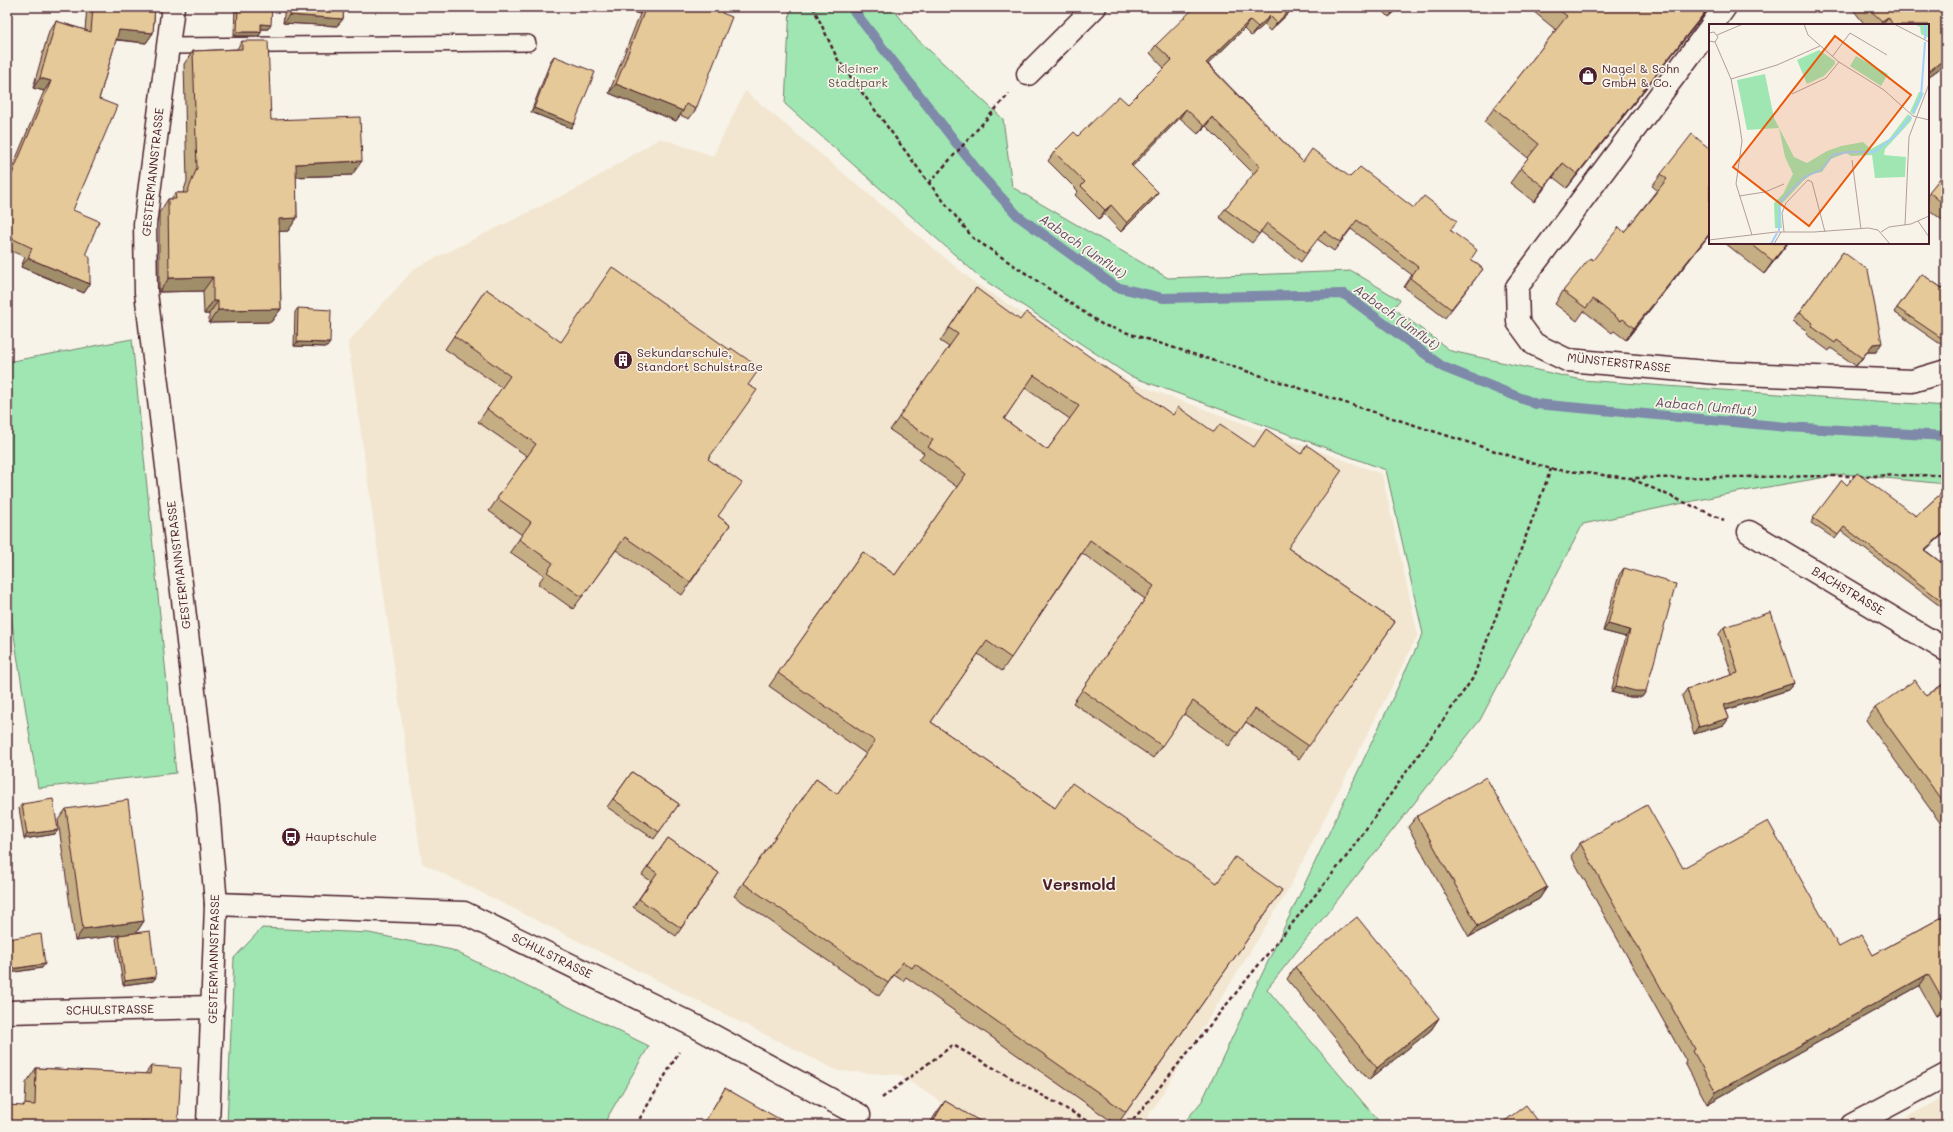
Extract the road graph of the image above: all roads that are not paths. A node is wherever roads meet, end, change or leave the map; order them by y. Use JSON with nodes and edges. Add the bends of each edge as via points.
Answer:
{"nodes":[{"id":1,"x":173,"y":7,"type":"edge"},
{"id":2,"x":1095,"y":7,"type":"edge"},
{"id":3,"x":1725,"y":7,"type":"edge"},
{"id":4,"x":1713,"y":24,"type":"edge"},
{"id":5,"x":1709,"y":29,"type":"edge"},
{"id":6,"x":528,"y":43,"type":"dead end"},
{"id":7,"x":168,"y":46,"type":"junction"},
{"id":8,"x":1028,"y":74,"type":"dead end"},
{"id":9,"x":1946,"y":371,"type":"edge"},
{"id":10,"x":1749,"y":532,"type":"road end"},
{"id":11,"x":1946,"y":650,"type":"edge"},
{"id":12,"x":216,"y":904,"type":"junction"},
{"id":13,"x":213,"y":1007,"type":"junction"},
{"id":14,"x":7,"y":1012,"type":"edge"},
{"id":15,"x":1946,"y":1075,"type":"edge"},
{"id":16,"x":859,"y":1115,"type":"road end"},
{"id":17,"x":208,"y":1125,"type":"edge"},
{"id":18,"x":1852,"y":1125,"type":"edge"}],
"edges":[{"from":1,"to":7,"type":"street","name":"GESTERMANNSTRASSE"},
{"from":2,"to":8,"type":"street"},
{"from":3,"to":4,"type":"street"},
{"from":5,"to":9,"type":"street","name":"MÜNSTERSTRASSE","via":[[1517,288],[1518,322],[1534,344],[1567,360],[1718,373],[1912,381]]},
{"from":6,"to":7,"type":"lane"},
{"from":7,"to":12,"type":"street","name":"GESTERMANNSTRASSE","via":[[145,224],[146,292],[208,808]]},
{"from":10,"to":11,"type":"street","name":"BACHSTRASSE"},
{"from":12,"to":13,"type":"street","name":"GESTERMANNSTRASSE"},
{"from":12,"to":16,"type":"street","name":"SCHULSTRASSE","via":[[464,912],[695,1026]]},
{"from":13,"to":14,"type":"street","name":"SCHULSTRASSE"},
{"from":13,"to":17,"type":"street","name":"GESTERMANNSTRASSE"},
{"from":15,"to":18,"type":"street"}]}
